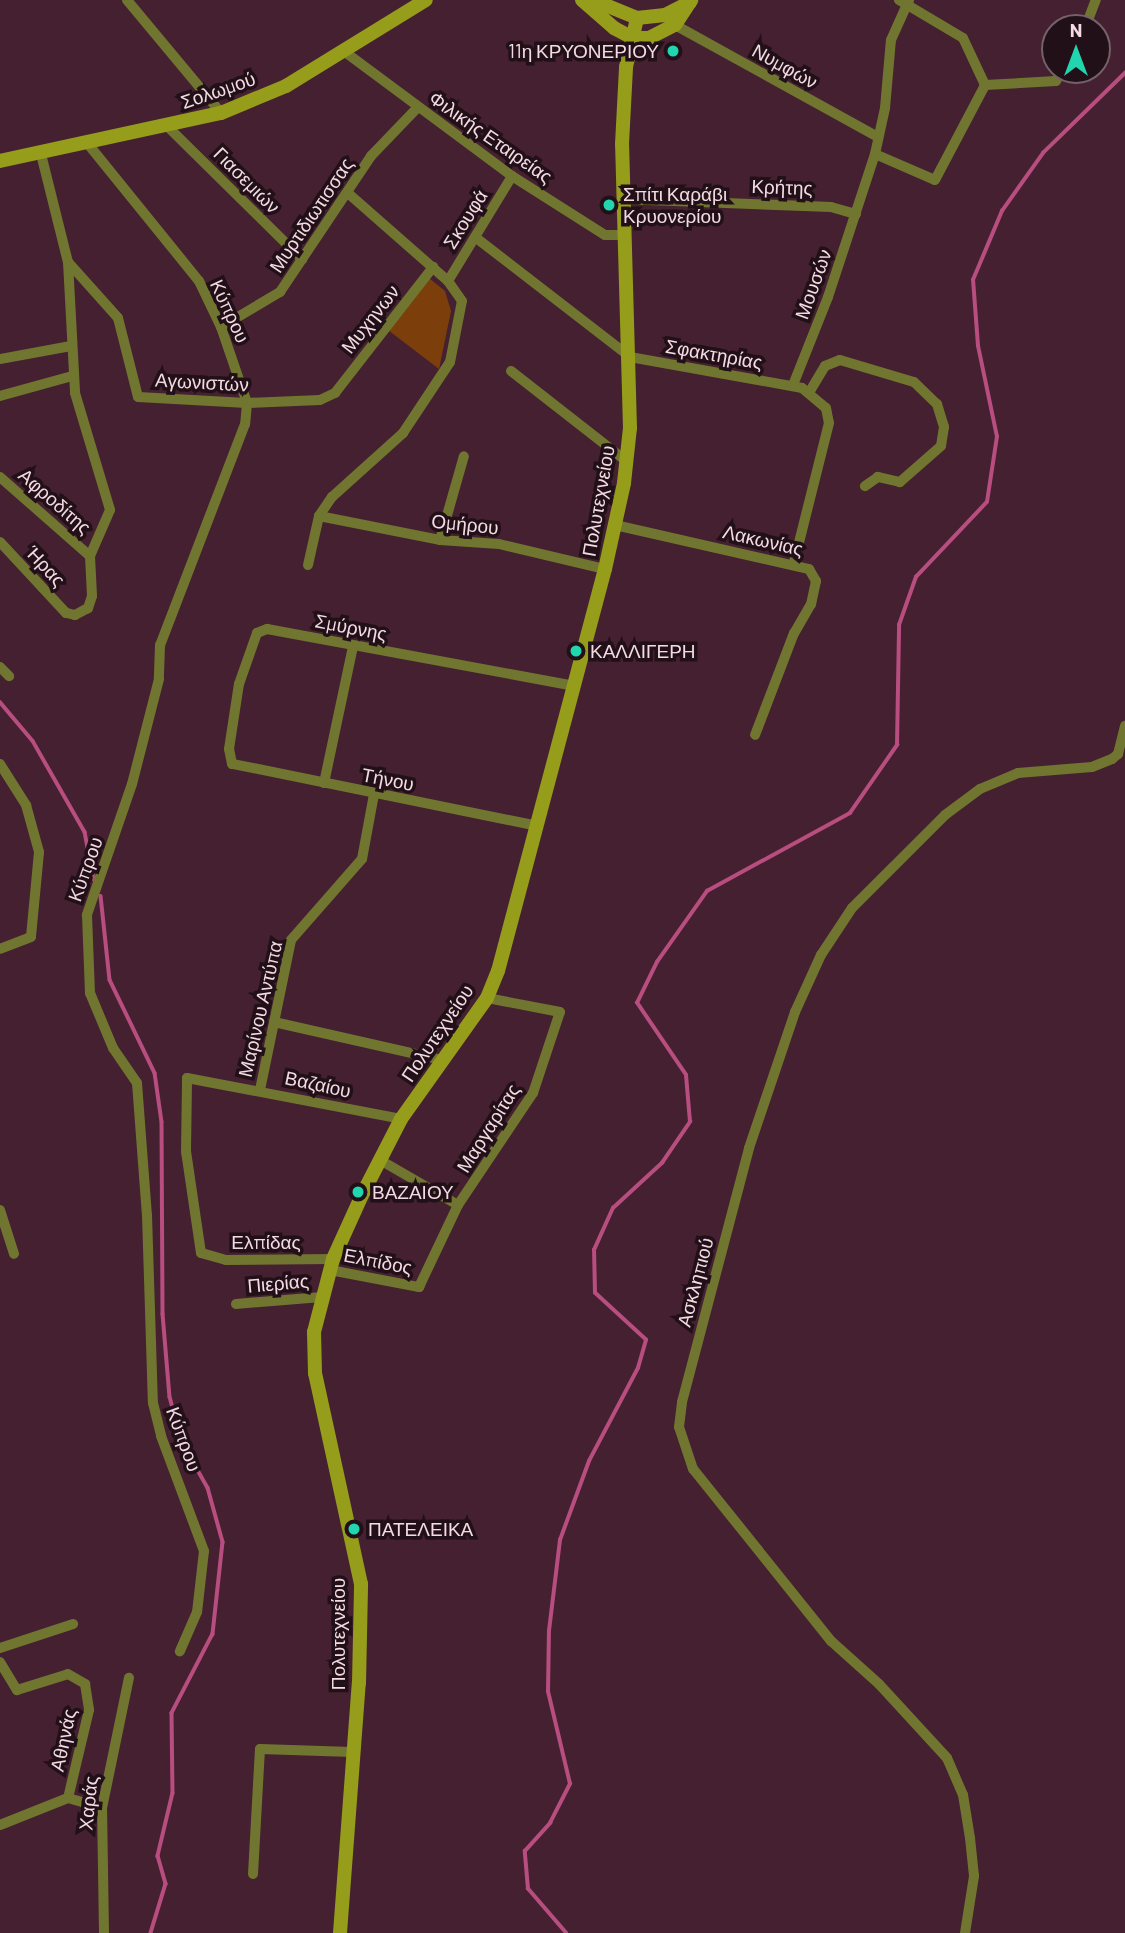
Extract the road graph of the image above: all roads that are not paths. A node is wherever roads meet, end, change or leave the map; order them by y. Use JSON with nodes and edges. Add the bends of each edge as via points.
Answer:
{"nodes":[{"id":1,"x":127,"y":0,"type":"edge"},
{"id":2,"x":426,"y":0,"type":"edge"},
{"id":3,"x":582,"y":0,"type":"edge"},
{"id":4,"x":593,"y":0,"type":"edge"},
{"id":5,"x":690,"y":1,"type":"edge"},
{"id":6,"x":905,"y":1,"type":"edge"},
{"id":7,"x":637,"y":18,"type":"junction"},
{"id":8,"x":675,"y":25,"type":"junction"},
{"id":9,"x":634,"y":38,"type":"junction"},
{"id":10,"x":345,"y":52,"type":"junction"},
{"id":11,"x":1041,"y":82,"type":"edge"},
{"id":12,"x":985,"y":85,"type":"junction"},
{"id":13,"x":418,"y":107,"type":"junction"},
{"id":14,"x":220,"y":113,"type":"junction"},
{"id":15,"x":167,"y":126,"type":"junction"},
{"id":16,"x":878,"y":137,"type":"junction"},
{"id":17,"x":88,"y":144,"type":"junction"},
{"id":18,"x":41,"y":154,"type":"junction"},
{"id":19,"x":875,"y":154,"type":"junction"},
{"id":20,"x":0,"y":161,"type":"edge"},
{"id":21,"x":512,"y":176,"type":"junction"},
{"id":22,"x":348,"y":194,"type":"junction"},
{"id":23,"x":622,"y":199,"type":"junction"},
{"id":24,"x":856,"y":214,"type":"junction"},
{"id":25,"x":623,"y":235,"type":"junction"},
{"id":26,"x":475,"y":237,"type":"junction"},
{"id":27,"x":302,"y":259,"type":"junction"},
{"id":28,"x":68,"y":262,"type":"junction"},
{"id":29,"x":433,"y":267,"type":"junction"},
{"id":30,"x":448,"y":281,"type":"junction"},
{"id":31,"x":221,"y":327,"type":"junction"},
{"id":32,"x":71,"y":346,"type":"junction"},
{"id":33,"x":630,"y":357,"type":"junction"},
{"id":34,"x":0,"y":359,"type":"edge"},
{"id":35,"x":511,"y":371,"type":"dead end"},
{"id":36,"x":72,"y":376,"type":"junction"},
{"id":37,"x":793,"y":386,"type":"junction"},
{"id":38,"x":810,"y":391,"type":"junction"},
{"id":39,"x":335,"y":393,"type":"joint"},
{"id":40,"x":0,"y":396,"type":"edge"},
{"id":41,"x":247,"y":403,"type":"junction"},
{"id":42,"x":464,"y":456,"type":"dead end"},
{"id":43,"x":626,"y":461,"type":"junction"},
{"id":44,"x":0,"y":477,"type":"edge"},
{"id":45,"x":865,"y":486,"type":"dead end"},
{"id":46,"x":319,"y":516,"type":"junction"},
{"id":47,"x":615,"y":525,"type":"junction"},
{"id":48,"x":440,"y":540,"type":"junction"},
{"id":49,"x":0,"y":542,"type":"edge"},
{"id":50,"x":90,"y":556,"type":"junction"},
{"id":51,"x":794,"y":562,"type":"junction"},
{"id":52,"x":307,"y":565,"type":"dead end"},
{"id":53,"x":606,"y":569,"type":"junction"},
{"id":54,"x":66,"y":613,"type":"joint"},
{"id":55,"x":353,"y":646,"type":"junction"},
{"id":56,"x":0,"y":667,"type":"edge"},
{"id":57,"x":9,"y":676,"type":"dead end"},
{"id":58,"x":575,"y":686,"type":"junction"},
{"id":59,"x":1125,"y":726,"type":"edge"},
{"id":60,"x":755,"y":735,"type":"dead end"},
{"id":61,"x":1121,"y":755,"type":"edge"},
{"id":62,"x":232,"y":764,"type":"joint"},
{"id":63,"x":0,"y":765,"type":"edge"},
{"id":64,"x":13,"y":782,"type":"junction"},
{"id":65,"x":324,"y":783,"type":"junction"},
{"id":66,"x":0,"y":786,"type":"edge"},
{"id":67,"x":374,"y":794,"type":"junction"},
{"id":68,"x":538,"y":826,"type":"junction"},
{"id":69,"x":0,"y":949,"type":"edge"},
{"id":70,"x":487,"y":998,"type":"junction"},
{"id":71,"x":274,"y":1022,"type":"junction"},
{"id":72,"x":443,"y":1060,"type":"junction"},
{"id":73,"x":260,"y":1090,"type":"junction"},
{"id":74,"x":401,"y":1119,"type":"junction"},
{"id":75,"x":380,"y":1160,"type":"junction"},
{"id":76,"x":458,"y":1205,"type":"junction"},
{"id":77,"x":0,"y":1210,"type":"edge"},
{"id":78,"x":201,"y":1252,"type":"joint"},
{"id":79,"x":14,"y":1254,"type":"dead end"},
{"id":80,"x":331,"y":1265,"type":"junction"},
{"id":81,"x":419,"y":1287,"type":"joint"},
{"id":82,"x":322,"y":1297,"type":"junction"},
{"id":83,"x":236,"y":1304,"type":"dead end"},
{"id":84,"x":73,"y":1624,"type":"dead end"},
{"id":85,"x":0,"y":1648,"type":"edge"},
{"id":86,"x":180,"y":1651,"type":"dead end"},
{"id":87,"x":0,"y":1662,"type":"edge"},
{"id":88,"x":129,"y":1678,"type":"dead end"},
{"id":89,"x":352,"y":1752,"type":"junction"},
{"id":90,"x":68,"y":1798,"type":"junction"},
{"id":91,"x":102,"y":1808,"type":"junction"},
{"id":92,"x":0,"y":1825,"type":"edge"},
{"id":93,"x":253,"y":1874,"type":"dead end"},
{"id":94,"x":104,"y":1933,"type":"edge"},
{"id":95,"x":340,"y":1933,"type":"edge"},
{"id":96,"x":965,"y":1933,"type":"edge"}],
"edges":[{"from":1,"to":14,"type":"street"},
{"from":2,"to":10,"type":"street","name":"Σολωμού"},
{"from":3,"to":9,"type":"street"},
{"from":4,"to":7,"type":"street"},
{"from":5,"to":7,"type":"street","via":[[665,15]]},
{"from":5,"to":8,"type":"street"},
{"from":6,"to":12,"type":"street","via":[[963,38]]},
{"from":6,"to":16,"type":"street","name":"Μουσών","via":[[891,40]]},
{"from":7,"to":9,"type":"street","name":"Πολυτεχνείου"},
{"from":8,"to":9,"type":"street","via":[[649,38]]},
{"from":8,"to":16,"type":"street","name":"Νυμφών"},
{"from":9,"to":23,"type":"street","name":"Πολυτεχνείου","via":[[626,67]]},
{"from":10,"to":13,"type":"street","name":"Φιλικής Εταιρείας"},
{"from":10,"to":14,"type":"street","name":"Σολωμού","via":[[286,86]]},
{"from":11,"to":12,"type":"street"},
{"from":12,"to":19,"type":"street","via":[[935,180]]},
{"from":13,"to":21,"type":"street","name":"Φιλικής Εταιρείας"},
{"from":13,"to":22,"type":"street","name":"Μυρτιδιωτισσας","via":[[371,156]]},
{"from":14,"to":15,"type":"street","name":"Σολωμού"},
{"from":15,"to":17,"type":"street","name":"Σολωμού"},
{"from":15,"to":27,"type":"street","name":"Γιασεμιών"},
{"from":16,"to":19,"type":"street","name":"Μουσών"},
{"from":17,"to":18,"type":"street","name":"Σολωμού"},
{"from":17,"to":31,"type":"street","name":"Κύπρου","via":[[199,281]]},
{"from":18,"to":20,"type":"street","name":"Σολωμού"},
{"from":18,"to":28,"type":"street"},
{"from":19,"to":24,"type":"street","name":"Μουσών"},
{"from":21,"to":25,"type":"street","name":"Φιλικής Εταιρείας","via":[[605,235]]},
{"from":21,"to":26,"type":"street","name":"Σκουφά"},
{"from":22,"to":27,"type":"street","name":"Μυρτιδιωτισσας"},
{"from":22,"to":29,"type":"street"},
{"from":23,"to":24,"type":"street","name":"Κρήτης","via":[[831,207]]},
{"from":23,"to":25,"type":"street","name":"Πολυτεχνείου"},
{"from":24,"to":37,"type":"street","name":"Μουσών"},
{"from":25,"to":33,"type":"street","name":"Πολυτεχνείου"},
{"from":26,"to":30,"type":"street","name":"Σκουφά"},
{"from":26,"to":33,"type":"street"},
{"from":27,"to":31,"type":"street","name":"Μυρτιδιωτισσας","via":[[279,292]]},
{"from":28,"to":32,"type":"street"},
{"from":28,"to":41,"type":"street","name":"Αγωνιστών","via":[[118,318],[138,397]]},
{"from":29,"to":30,"type":"street"},
{"from":29,"to":39,"type":"street","name":"Μυχηνων"},
{"from":30,"to":46,"type":"street","via":[[462,301],[450,362],[403,433],[332,497]]},
{"from":31,"to":41,"type":"street","name":"Κύπρου"},
{"from":32,"to":34,"type":"street"},
{"from":32,"to":36,"type":"street"},
{"from":33,"to":37,"type":"street","name":"Σφακτηρίας"},
{"from":33,"to":43,"type":"street","name":"Πολυτεχνείου"},
{"from":35,"to":43,"type":"street"},
{"from":36,"to":40,"type":"street"},
{"from":36,"to":50,"type":"street","via":[[110,510]]},
{"from":37,"to":38,"type":"street"},
{"from":38,"to":45,"type":"street","via":[[825,366],[840,360],[914,382],[937,404],[944,427],[941,446],[900,482],[878,477]]},
{"from":38,"to":51,"type":"street","via":[[826,408],[829,423]]},
{"from":39,"to":41,"type":"street","name":"Αγωνιστών","via":[[320,400]]},
{"from":41,"to":86,"type":"street","name":"Κύπρου","via":[[245,425],[160,645],[159,679],[135,773],[87,915],[90,993],[113,1048],[137,1083],[153,1403],[204,1551],[197,1612]]},
{"from":42,"to":48,"type":"street"},
{"from":43,"to":47,"type":"street","name":"Πολυτεχνείου"},
{"from":44,"to":50,"type":"street","name":"Αφροδίτης"},
{"from":46,"to":48,"type":"street","name":"Ομήρου"},
{"from":46,"to":52,"type":"street"},
{"from":47,"to":51,"type":"street","name":"Λακωνίας"},
{"from":47,"to":53,"type":"street","name":"Πολυτεχνείου"},
{"from":48,"to":53,"type":"street","name":"Ομήρου","via":[[499,544]]},
{"from":49,"to":54,"type":"street","name":"Ήρας"},
{"from":50,"to":54,"type":"street","name":"Αφροδίτης","via":[[92,596],[88,608],[75,615]]},
{"from":51,"to":60,"type":"street","name":"Λακωνίας","via":[[809,569],[816,581],[811,604],[794,633]]},
{"from":53,"to":58,"type":"street","name":"Πολυτεχνείου"},
{"from":55,"to":58,"type":"street","name":"Σμύρνης"},
{"from":55,"to":62,"type":"street","name":"Σμύρνης","via":[[267,629],[257,633],[239,684],[229,749]]},
{"from":55,"to":65,"type":"street"},
{"from":56,"to":57,"type":"street"},
{"from":58,"to":68,"type":"street","name":"Πολυτεχνείου"},
{"from":59,"to":61,"type":"street","name":"Ασκληπιού"},
{"from":61,"to":96,"type":"street","name":"Ασκληπιού","via":[[1092,767],[1018,773],[980,789],[945,815],[846,917],[821,955],[795,1012],[753,1135],[682,1402],[679,1427],[693,1469],[831,1641],[879,1684],[947,1758],[963,1795],[974,1876]]},
{"from":62,"to":65,"type":"street","name":"Τήνου"},
{"from":63,"to":64,"type":"street"},
{"from":64,"to":66,"type":"street"},
{"from":64,"to":69,"type":"street","via":[[26,804],[39,852],[31,937]]},
{"from":65,"to":67,"type":"street","name":"Τήνου"},
{"from":67,"to":68,"type":"street","name":"Τήνου"},
{"from":67,"to":71,"type":"street","name":"Μαρίνου Αντύπα","via":[[362,859],[291,940]]},
{"from":68,"to":70,"type":"street","name":"Πολυτεχνείου"},
{"from":70,"to":72,"type":"street","name":"Πολυτεχνείου"},
{"from":70,"to":76,"type":"street","name":"Μαργαρίτας","via":[[559,1012],[533,1093]]},
{"from":71,"to":72,"type":"street"},
{"from":71,"to":73,"type":"street","name":"Μαρίνου Αντύπα"},
{"from":72,"to":74,"type":"street","name":"Πολυτεχνείου"},
{"from":73,"to":74,"type":"street","name":"Βαζαίου"},
{"from":73,"to":78,"type":"street","name":"Βαζαίου","via":[[187,1078],[186,1152]]},
{"from":74,"to":75,"type":"street","name":"Πολυτεχνείου"},
{"from":75,"to":76,"type":"street"},
{"from":75,"to":80,"type":"street","name":"Πολυτεχνείου"},
{"from":76,"to":81,"type":"street","name":"Μαργαρίτας"},
{"from":77,"to":79,"type":"street"},
{"from":78,"to":80,"type":"street","name":"Ελπίδας","via":[[226,1260]]},
{"from":80,"to":81,"type":"street","name":"Ελπίδος"},
{"from":80,"to":82,"type":"street","name":"Πολυτεχνείου"},
{"from":82,"to":83,"type":"street","name":"Πιερίας"},
{"from":82,"to":89,"type":"street","name":"Πολυτεχνείου","via":[[314,1332],[314,1373],[361,1584]]},
{"from":84,"to":85,"type":"street"},
{"from":87,"to":90,"type":"street","name":"Αθηνάς","via":[[16,1690],[68,1674],[85,1684],[89,1710]]},
{"from":88,"to":91,"type":"street","name":"Χαράς"},
{"from":89,"to":93,"type":"street","via":[[260,1749]]},
{"from":89,"to":95,"type":"street","name":"Πολυτεχνείου"},
{"from":90,"to":91,"type":"street"},
{"from":90,"to":92,"type":"street","name":"Αθηνάς"},
{"from":91,"to":94,"type":"street","name":"Χαράς"}]}
